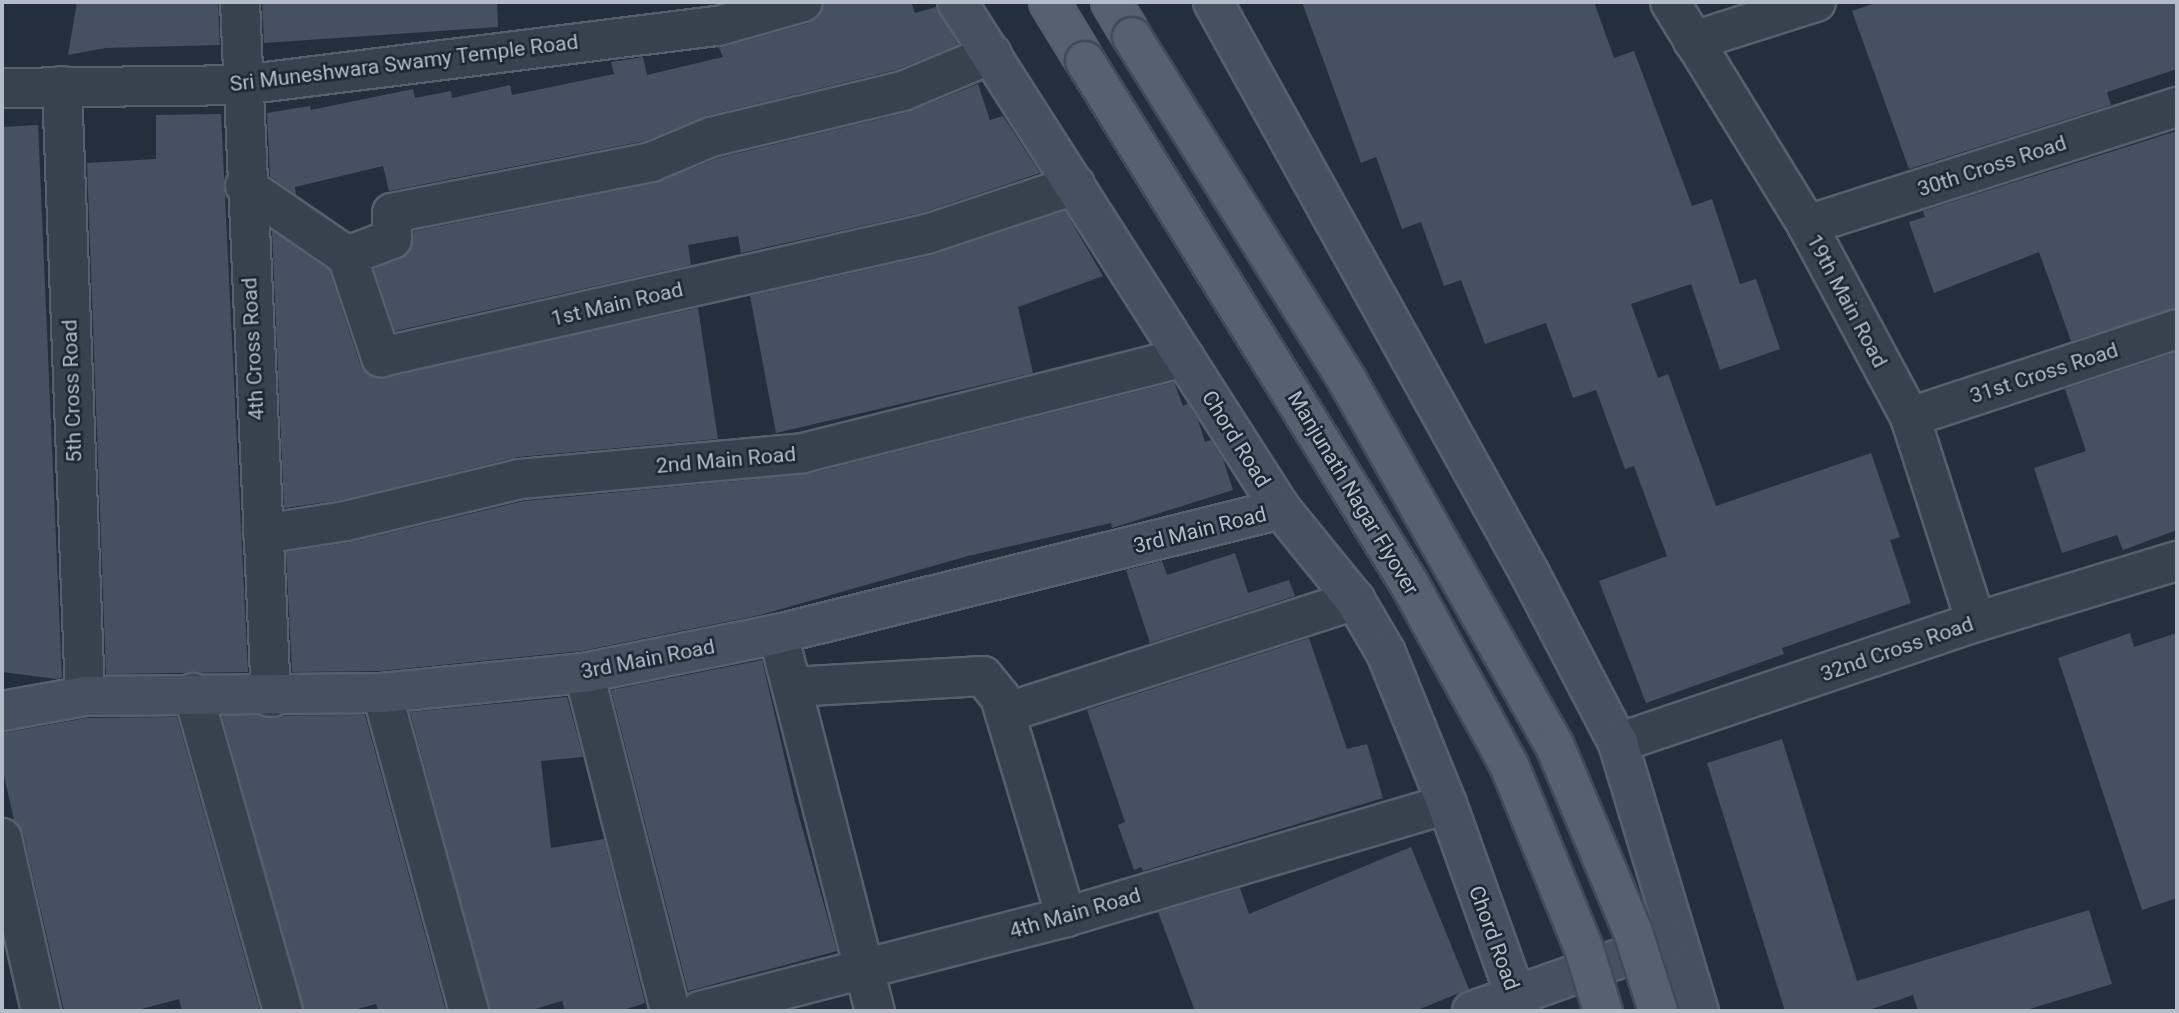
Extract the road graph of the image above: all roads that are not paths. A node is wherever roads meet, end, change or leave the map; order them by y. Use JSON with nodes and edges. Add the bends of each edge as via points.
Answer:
{"nodes":[{"id":1,"x":240,"y":2,"type":"edge"},
{"id":2,"x":803,"y":2,"type":"edge"},
{"id":3,"x":957,"y":2,"type":"edge"},
{"id":4,"x":1049,"y":2,"type":"edge"},
{"id":5,"x":1111,"y":2,"type":"edge"},
{"id":6,"x":1213,"y":2,"type":"edge"},
{"id":7,"x":1670,"y":2,"type":"edge"},
{"id":8,"x":1816,"y":2,"type":"edge"},
{"id":9,"x":1693,"y":41,"type":"junction"},
{"id":10,"x":992,"y":54,"type":"junction"},
{"id":11,"x":242,"y":85,"type":"junction"},
{"id":12,"x":62,"y":86,"type":"junction"},
{"id":13,"x":2,"y":89,"type":"edge"},
{"id":14,"x":2177,"y":107,"type":"edge"},
{"id":15,"x":1075,"y":185,"type":"junction"},
{"id":16,"x":245,"y":186,"type":"junction"},
{"id":17,"x":1807,"y":225,"type":"junction"},
{"id":18,"x":347,"y":256,"type":"junction"},
{"id":19,"x":2177,"y":329,"type":"edge"},
{"id":20,"x":1184,"y":357,"type":"junction"},
{"id":21,"x":1910,"y":416,"type":"junction"},
{"id":22,"x":1281,"y":509,"type":"junction"},
{"id":23,"x":263,"y":534,"type":"junction"},
{"id":24,"x":2177,"y":561,"type":"edge"},
{"id":25,"x":1355,"y":600,"type":"junction"},
{"id":26,"x":1976,"y":622,"type":"junction"},
{"id":27,"x":778,"y":635,"type":"junction"},
{"id":28,"x":584,"y":673,"type":"junction"},
{"id":29,"x":792,"y":687,"type":"junction"},
{"id":30,"x":193,"y":693,"type":"junction"},
{"id":31,"x":382,"y":693,"type":"junction"},
{"id":32,"x":85,"y":696,"type":"junction"},
{"id":33,"x":271,"y":697,"type":"junction"},
{"id":34,"x":2,"y":711,"type":"edge"},
{"id":35,"x":1005,"y":713,"type":"junction"},
{"id":36,"x":1618,"y":743,"type":"junction"},
{"id":37,"x":1447,"y":804,"type":"junction"},
{"id":38,"x":2,"y":838,"type":"edge"},
{"id":39,"x":1066,"y":916,"type":"junction"},
{"id":40,"x":1676,"y":939,"type":"junction"},
{"id":41,"x":863,"y":970,"type":"junction"},
{"id":42,"x":17,"y":974,"type":"edge"},
{"id":43,"x":1518,"y":1003,"type":"edge"},
{"id":44,"x":41,"y":1011,"type":"edge"},
{"id":45,"x":283,"y":1011,"type":"edge"},
{"id":46,"x":469,"y":1011,"type":"edge"},
{"id":47,"x":670,"y":1011,"type":"edge"},
{"id":48,"x":700,"y":1011,"type":"edge"},
{"id":49,"x":874,"y":1011,"type":"edge"},
{"id":50,"x":1472,"y":1011,"type":"edge"},
{"id":51,"x":1603,"y":1011,"type":"edge"},
{"id":52,"x":1658,"y":1011,"type":"edge"},
{"id":53,"x":1699,"y":1011,"type":"edge"}],
"edges":[{"from":1,"to":11,"type":"street","name":"4th Cross Road"},
{"from":2,"to":11,"type":"street","name":"Sri Muneshwara Swamy Temple Road","via":[[718,26]]},
{"from":3,"to":10,"type":"street","name":"Chord Road"},
{"from":4,"to":51,"type":"main road","name":"Manjunath Nagar Flyover","bridge":true,"via":[[1410,585],[1509,765],[1584,949]]},
{"from":5,"to":52,"type":"main road","bridge":true,"via":[[1347,380],[1554,744],[1633,932]]},
{"from":6,"to":36,"type":"street","via":[[1530,574]]},
{"from":7,"to":9,"type":"street","name":"19th Main Road"},
{"from":8,"to":9,"type":"street"},
{"from":9,"to":17,"type":"street","name":"19th Main Road"},
{"from":10,"to":15,"type":"street","name":"Chord Road"},
{"from":10,"to":18,"type":"street","via":[[903,91],[711,137],[651,162],[392,213],[392,239]]},
{"from":11,"to":12,"type":"street","name":"Sri Muneshwara Swamy Temple Road"},
{"from":11,"to":16,"type":"street","name":"4th Cross Road"},
{"from":12,"to":13,"type":"street","name":"Sri Muneshwara Swamy Temple Road"},
{"from":12,"to":32,"type":"street","name":"5th Cross Road"},
{"from":14,"to":17,"type":"street","name":"30th Cross Road"},
{"from":15,"to":18,"type":"street","name":"1st Main Road","via":[[927,234],[381,357]]},
{"from":15,"to":20,"type":"street","name":"Chord Road"},
{"from":16,"to":18,"type":"street"},
{"from":16,"to":23,"type":"street","name":"4th Cross Road"},
{"from":17,"to":21,"type":"street","name":"19th Main Road"},
{"from":19,"to":21,"type":"street","name":"31st Cross Road"},
{"from":20,"to":22,"type":"street","name":"Chord Road"},
{"from":20,"to":23,"type":"street","name":"2nd Main Road","via":[[803,453],[520,479],[346,521]]},
{"from":21,"to":26,"type":"street","name":"19th Main Road"},
{"from":22,"to":25,"type":"street","name":"Chord Road"},
{"from":22,"to":27,"type":"street","name":"3rd Main Road"},
{"from":23,"to":33,"type":"street","name":"4th Cross Road"},
{"from":24,"to":26,"type":"street","name":"32nd Cross Road"},
{"from":25,"to":35,"type":"street"},
{"from":25,"to":37,"type":"street","name":"Chord Road","via":[[1386,653]]},
{"from":26,"to":36,"type":"street","name":"32nd Cross Road"},
{"from":27,"to":28,"type":"street","name":"3rd Main Road"},
{"from":27,"to":29,"type":"street"},
{"from":28,"to":31,"type":"street","name":"3rd Main Road"},
{"from":28,"to":47,"type":"street"},
{"from":29,"to":35,"type":"street","via":[[983,676],[1000,697]]},
{"from":29,"to":41,"type":"street"},
{"from":30,"to":32,"type":"street","name":"3rd Main Road"},
{"from":30,"to":33,"type":"street","name":"3rd Main Road"},
{"from":30,"to":45,"type":"street"},
{"from":31,"to":33,"type":"street","name":"3rd Main Road"},
{"from":31,"to":46,"type":"street"},
{"from":32,"to":34,"type":"street","name":"3rd Main Road"},
{"from":35,"to":39,"type":"street"},
{"from":36,"to":40,"type":"street"},
{"from":37,"to":39,"type":"street","name":"4th Main Road"},
{"from":37,"to":43,"type":"street","name":"Chord Road"},
{"from":38,"to":42,"type":"street"},
{"from":39,"to":41,"type":"street","name":"4th Main Road"},
{"from":40,"to":43,"type":"street"},
{"from":40,"to":53,"type":"street"},
{"from":41,"to":48,"type":"street","name":"4th Main Road"},
{"from":41,"to":49,"type":"street"},
{"from":42,"to":44,"type":"street"},
{"from":43,"to":50,"type":"street"}]}
